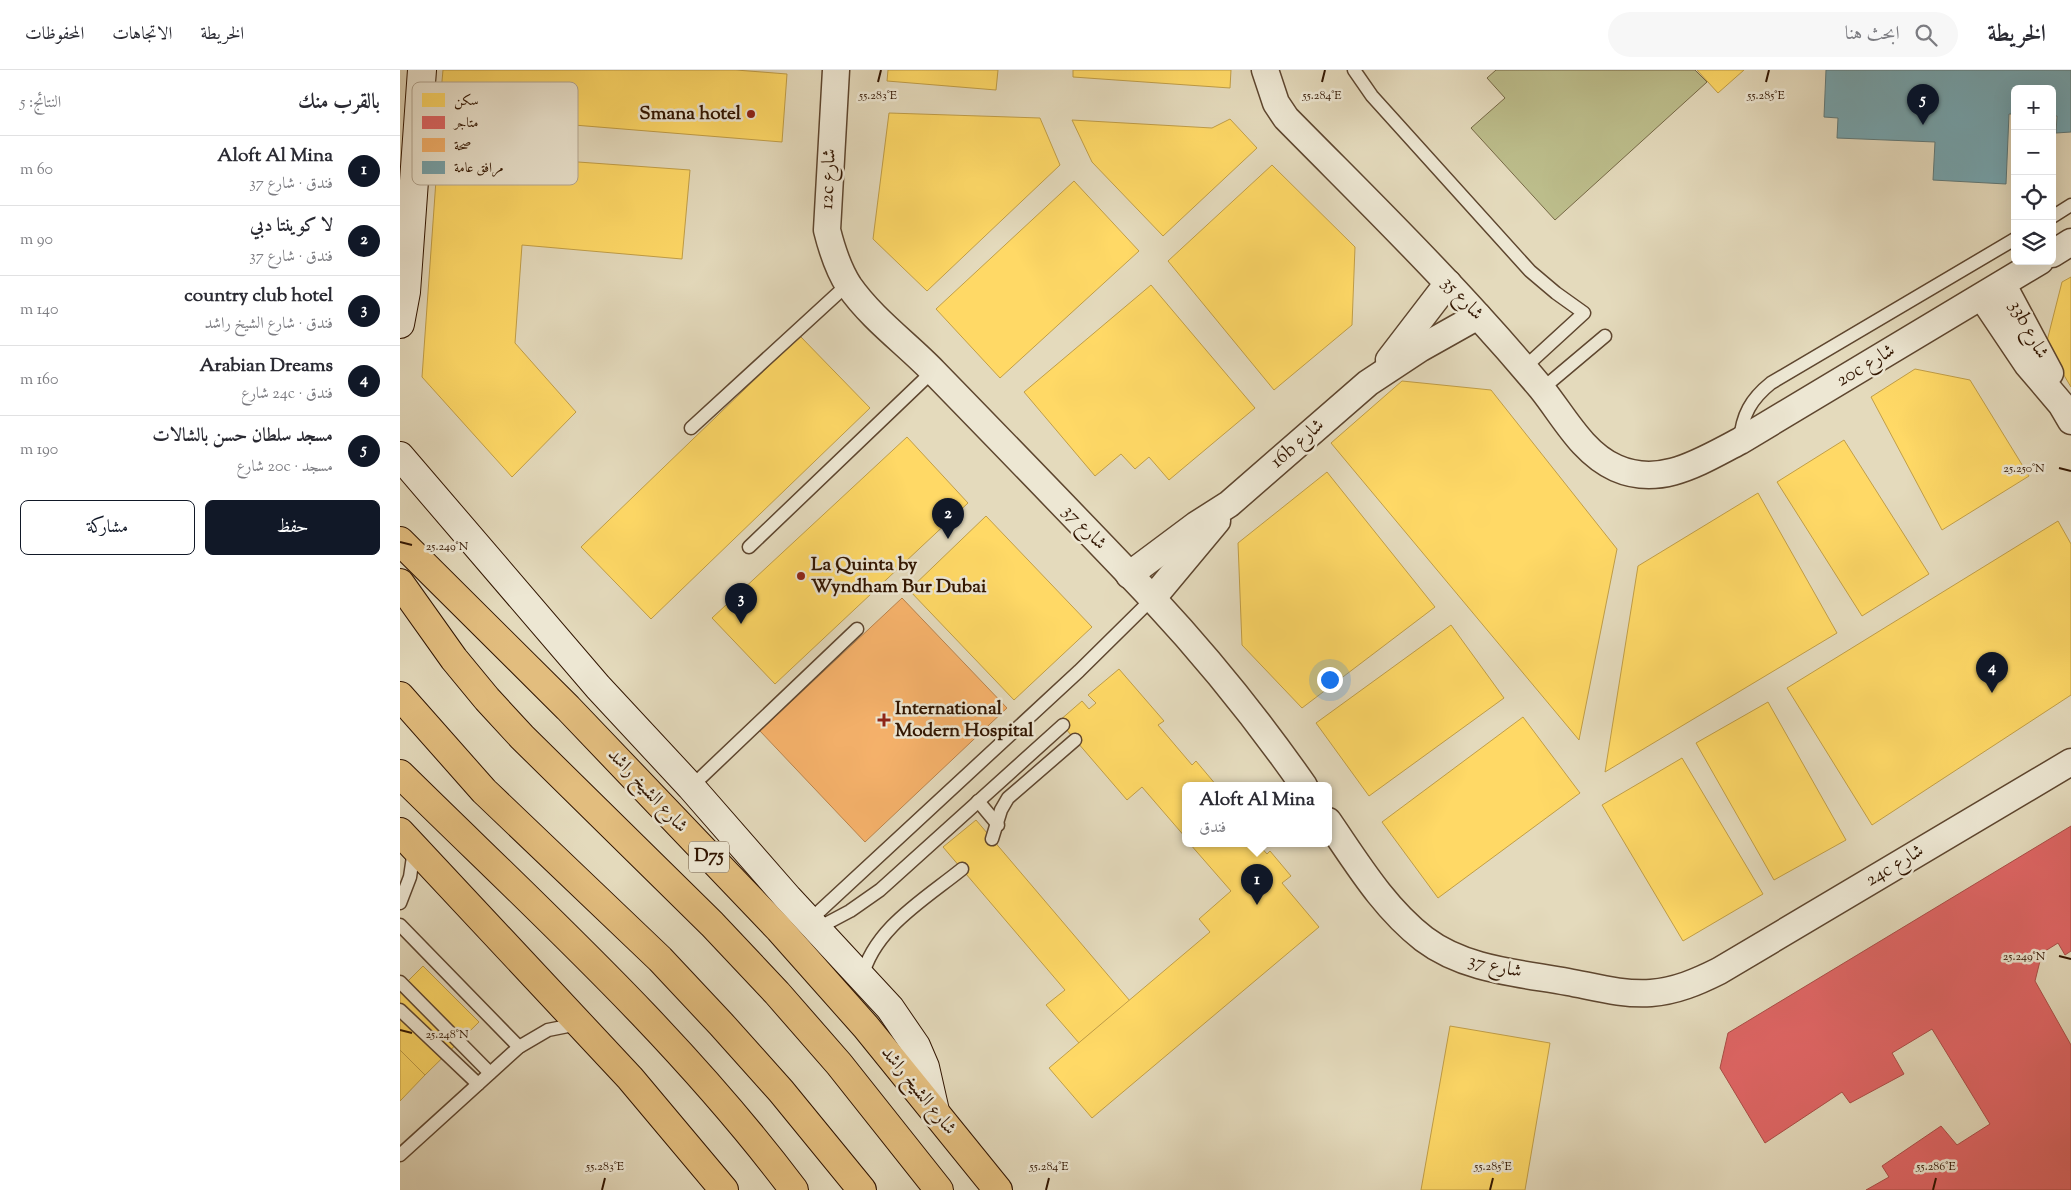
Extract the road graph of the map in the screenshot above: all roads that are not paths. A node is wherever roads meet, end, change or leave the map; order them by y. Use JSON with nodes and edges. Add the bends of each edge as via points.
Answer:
{"nodes":[{"id":1,"x":836,"y":70,"type":"edge"},
{"id":2,"x":1265,"y":70,"type":"edge"},
{"id":3,"x":1354,"y":70,"type":"edge"},
{"id":4,"x":414,"y":185,"type":"edge"},
{"id":5,"x":2071,"y":206,"type":"edge"},
{"id":6,"x":2056,"y":215,"type":"edge"},
{"id":7,"x":2011,"y":241,"type":"edge"},
{"id":8,"x":2071,"y":242,"type":"edge"},
{"id":9,"x":2056,"y":251,"type":"edge"},
{"id":10,"x":2034,"y":265,"type":"edge"},
{"id":11,"x":1448,"y":283,"type":"junction"},
{"id":12,"x":848,"y":284,"type":"junction"},
{"id":13,"x":1992,"y":291,"type":"junction"},
{"id":14,"x":1478,"y":316,"type":"junction"},
{"id":15,"x":400,"y":324,"type":"edge"},
{"id":16,"x":1605,"y":336,"type":"dead end"},
{"id":17,"x":1524,"y":368,"type":"junction"},
{"id":18,"x":933,"y":371,"type":"junction"},
{"id":19,"x":1368,"y":383,"type":"junction"},
{"id":20,"x":1542,"y":389,"type":"junction"},
{"id":21,"x":2066,"y":413,"type":"edge"},
{"id":22,"x":692,"y":428,"type":"dead end"},
{"id":23,"x":1740,"y":441,"type":"junction"},
{"id":24,"x":400,"y":456,"type":"edge"},
{"id":25,"x":1689,"y":467,"type":"joint"},
{"id":26,"x":1229,"y":504,"type":"junction"},
{"id":27,"x":400,"y":541,"type":"edge"},
{"id":28,"x":749,"y":546,"type":"dead end"},
{"id":29,"x":1129,"y":575,"type":"junction"},
{"id":30,"x":400,"y":583,"type":"edge"},
{"id":31,"x":1152,"y":599,"type":"junction"},
{"id":32,"x":857,"y":629,"type":"dead end"},
{"id":33,"x":400,"y":696,"type":"edge"},
{"id":34,"x":1063,"y":725,"type":"dead end"},
{"id":35,"x":1075,"y":740,"type":"dead end"},
{"id":36,"x":2071,"y":762,"type":"edge"},
{"id":37,"x":400,"y":774,"type":"edge"},
{"id":38,"x":1301,"y":782,"type":"edge"},
{"id":39,"x":691,"y":787,"type":"junction"},
{"id":40,"x":978,"y":801,"type":"junction"},
{"id":41,"x":998,"y":825,"type":"junction"},
{"id":42,"x":1332,"y":827,"type":"edge"},
{"id":43,"x":992,"y":839,"type":"dead end"},
{"id":44,"x":407,"y":840,"type":"edge"},
{"id":45,"x":962,"y":869,"type":"dead end"},
{"id":46,"x":400,"y":904,"type":"edge"},
{"id":47,"x":814,"y":924,"type":"junction"},
{"id":48,"x":400,"y":925,"type":"edge"},
{"id":49,"x":1719,"y":971,"type":"joint"},
{"id":50,"x":862,"y":978,"type":"junction"},
{"id":51,"x":400,"y":982,"type":"edge"},
{"id":52,"x":400,"y":1010,"type":"edge"},
{"id":53,"x":581,"y":1024,"type":"junction"},
{"id":54,"x":520,"y":1047,"type":"junction"},
{"id":55,"x":490,"y":1073,"type":"junction"},
{"id":56,"x":478,"y":1084,"type":"junction"},
{"id":57,"x":935,"y":1111,"type":"junction"},
{"id":58,"x":400,"y":1155,"type":"edge"},
{"id":59,"x":724,"y":1190,"type":"edge"},
{"id":60,"x":794,"y":1190,"type":"edge"},
{"id":61,"x":862,"y":1190,"type":"edge"},
{"id":62,"x":939,"y":1190,"type":"edge"},
{"id":63,"x":998,"y":1190,"type":"edge"}],
"edges":[{"from":1,"to":12,"type":"street","name":"12c شارع","via":[[827,230]]},
{"from":2,"to":11,"type":"street","name":"شارع 35","via":[[1276,102],[1286,118]]},
{"from":3,"to":17,"type":"lane","via":[[1372,96],[1530,271],[1584,312]]},
{"from":4,"to":15,"type":"main road","via":[[406,292]]},
{"from":5,"to":6,"type":"lane"},
{"from":7,"to":23,"type":"lane","via":[[1771,383],[1748,408]]},
{"from":8,"to":9,"type":"street"},
{"from":10,"to":13,"type":"street","name":"20c شارع"},
{"from":11,"to":14,"type":"street","name":"شارع 35"},
{"from":11,"to":19,"type":"street","name":"16b شارع"},
{"from":12,"to":18,"type":"street","name":"شارع 37","via":[[859,300]]},
{"from":12,"to":22,"type":"lane"},
{"from":13,"to":21,"type":"street","name":"33b شارع","via":[[2027,364]]},
{"from":13,"to":23,"type":"street","name":"20c شارع"},
{"from":14,"to":17,"type":"street","name":"شارع 35"},
{"from":14,"to":19,"type":"street","name":"16b شارع"},
{"from":16,"to":20,"type":"lane"},
{"from":17,"to":20,"type":"street","name":"شارع 35"},
{"from":18,"to":28,"type":"lane"},
{"from":18,"to":29,"type":"street","name":"شارع 37"},
{"from":19,"to":26,"type":"street","name":"16b شارع"},
{"from":20,"to":25,"type":"street","name":"شارع 35","via":[[1586,446],[1615,468],[1633,474],[1652,475]]},
{"from":23,"to":25,"type":"street","name":"20c شارع"},
{"from":24,"to":39,"type":"main road","via":[[598,687]]},
{"from":26,"to":29,"type":"street","name":"16b شارع"},
{"from":26,"to":31,"type":"street","name":"16b شارع"},
{"from":27,"to":57,"type":"main road","name":"شارع الشيخ راشد","number":"D75","via":[[568,708],[779,929]]},
{"from":29,"to":31,"type":"street","name":"شارع 37"},
{"from":30,"to":62,"type":"main road","via":[[443,645],[487,699],[706,917],[777,993],[863,1093]]},
{"from":31,"to":38,"type":"street","name":"شارع 37","via":[[1214,668]]},
{"from":31,"to":47,"type":"lane"},
{"from":32,"to":39,"type":"lane"},
{"from":33,"to":61,"type":"main road","via":[[484,791],[638,938],[721,1024]]},
{"from":34,"to":40,"type":"lane"},
{"from":35,"to":41,"type":"lane","via":[[1008,798]]},
{"from":36,"to":49,"type":"street","name":"24c شارع"},
{"from":37,"to":60,"type":"main road","via":[[594,964],[692,1066]]},
{"from":39,"to":47,"type":"main road"},
{"from":40,"to":41,"type":"lane"},
{"from":40,"to":47,"type":"lane","via":[[880,890],[850,911]]},
{"from":41,"to":43,"type":"lane"},
{"from":42,"to":49,"type":"street","name":"شارع 37","via":[[1385,902],[1404,922],[1448,955],[1480,966],[1624,992],[1669,991]]},
{"from":44,"to":46,"type":"lane","via":[[410,877]]},
{"from":44,"to":53,"type":"main road"},
{"from":45,"to":50,"type":"lane","via":[[882,936],[869,955]]},
{"from":47,"to":50,"type":"main road"},
{"from":48,"to":54,"type":"lane"},
{"from":50,"to":57,"type":"main road","via":[[890,1008],[916,1046],[925,1067]]},
{"from":51,"to":55,"type":"lane"},
{"from":52,"to":56,"type":"lane"},
{"from":53,"to":54,"type":"lane","via":[[548,1030]]},
{"from":53,"to":59,"type":"main road"},
{"from":54,"to":55,"type":"lane"},
{"from":55,"to":56,"type":"lane"},
{"from":56,"to":58,"type":"lane"},
{"from":57,"to":63,"type":"main road","name":"شارع الشيخ راشد","number":"D75"}]}
